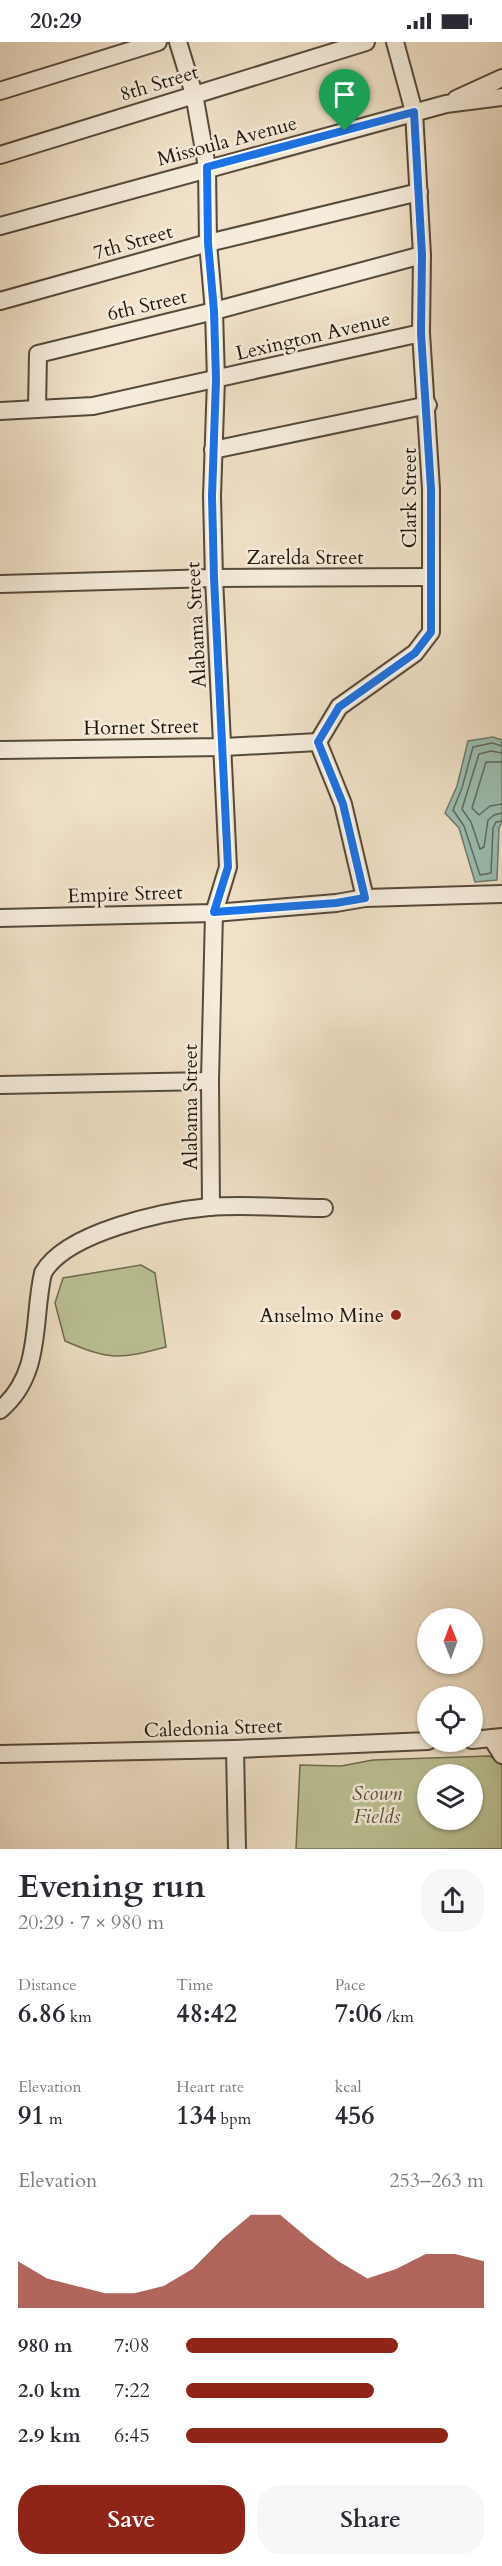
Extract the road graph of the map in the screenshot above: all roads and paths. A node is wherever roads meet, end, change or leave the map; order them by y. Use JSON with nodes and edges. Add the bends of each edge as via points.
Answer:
{"nodes":[{"id":1,"x":158,"y":42,"type":"edge"},
{"id":2,"x":178,"y":42,"type":"edge"},
{"id":3,"x":366,"y":42,"type":"edge"},
{"id":4,"x":395,"y":42,"type":"edge"},
{"id":5,"x":502,"y":78,"type":"edge"},
{"id":6,"x":0,"y":91,"type":"edge"},
{"id":7,"x":194,"y":94,"type":"junction"},
{"id":8,"x":502,"y":97,"type":"edge"},
{"id":9,"x":446,"y":104,"type":"junction"},
{"id":10,"x":414,"y":112,"type":"junction"},
{"id":11,"x":0,"y":155,"type":"edge"},
{"id":12,"x":207,"y":167,"type":"junction"},
{"id":13,"x":419,"y":192,"type":"junction"},
{"id":14,"x":0,"y":226,"type":"edge"},
{"id":15,"x":208,"y":243,"type":"junction"},
{"id":16,"x":422,"y":255,"type":"junction"},
{"id":17,"x":0,"y":301,"type":"edge"},
{"id":18,"x":214,"y":311,"type":"junction"},
{"id":19,"x":421,"y":333,"type":"junction"},
{"id":20,"x":216,"y":380,"type":"junction"},
{"id":21,"x":428,"y":405,"type":"junction"},
{"id":22,"x":37,"y":409,"type":"junction"},
{"id":23,"x":0,"y":411,"type":"edge"},
{"id":24,"x":213,"y":450,"type":"junction"},
{"id":25,"x":429,"y":577,"type":"junction"},
{"id":26,"x":214,"y":578,"type":"junction"},
{"id":27,"x":0,"y":584,"type":"edge"},
{"id":28,"x":318,"y":742,"type":"junction"},
{"id":29,"x":224,"y":747,"type":"junction"},
{"id":30,"x":0,"y":750,"type":"edge"},
{"id":31,"x":502,"y":894,"type":"edge"},
{"id":32,"x":365,"y":898,"type":"junction"},
{"id":33,"x":214,"y":912,"type":"junction"},
{"id":34,"x":0,"y":918,"type":"edge"},
{"id":35,"x":210,"y":1081,"type":"junction"},
{"id":36,"x":0,"y":1085,"type":"edge"},
{"id":37,"x":211,"y":1207,"type":"junction"},
{"id":38,"x":324,"y":1208,"type":"dead end"},
{"id":39,"x":0,"y":1410,"type":"edge"},
{"id":40,"x":497,"y":1738,"type":"edge"},
{"id":41,"x":417,"y":1741,"type":"edge"},
{"id":42,"x":235,"y":1749,"type":"junction"},
{"id":43,"x":0,"y":1754,"type":"edge"},
{"id":44,"x":502,"y":1755,"type":"edge"},
{"id":45,"x":237,"y":1849,"type":"edge"}],
"edges":[{"from":1,"to":6,"type":"street"},
{"from":2,"to":7,"type":"street","name":"Alabama Street"},
{"from":3,"to":7,"type":"street","name":"8th Street"},
{"from":4,"to":10,"type":"street","name":"Clark Street"},
{"from":5,"to":9,"type":"street"},
{"from":7,"to":11,"type":"street","name":"8th Street"},
{"from":7,"to":12,"type":"street","name":"Alabama Street"},
{"from":8,"to":9,"type":"street","name":"Missoula Avenue"},
{"from":9,"to":10,"type":"street","name":"Missoula Avenue"},
{"from":10,"to":12,"type":"street","name":"Missoula Avenue"},
{"from":10,"to":13,"type":"street","name":"Clark Street"},
{"from":12,"to":14,"type":"street","name":"Missoula Avenue"},
{"from":12,"to":15,"type":"street","name":"Alabama Street"},
{"from":13,"to":15,"type":"street","name":"7th Street"},
{"from":13,"to":16,"type":"street","name":"Clark Street"},
{"from":15,"to":17,"type":"street","name":"7th Street"},
{"from":15,"to":18,"type":"street","name":"Alabama Street"},
{"from":16,"to":18,"type":"street","name":"6th Street"},
{"from":16,"to":19,"type":"street","name":"Clark Street"},
{"from":18,"to":20,"type":"street","name":"Alabama Street"},
{"from":18,"to":22,"type":"street","name":"6th Street","via":[[38,354]]},
{"from":19,"to":20,"type":"street","name":"Lexington Avenue"},
{"from":19,"to":21,"type":"street","name":"Clark Street"},
{"from":20,"to":22,"type":"street","name":"Lexington Avenue","via":[[93,406]]},
{"from":20,"to":24,"type":"street","name":"Alabama Street"},
{"from":21,"to":24,"type":"street"},
{"from":21,"to":25,"type":"street","name":"Clark Street"},
{"from":22,"to":23,"type":"street","name":"Lexington Avenue"},
{"from":24,"to":26,"type":"street","name":"Alabama Street"},
{"from":25,"to":26,"type":"street","name":"Zarelda Street"},
{"from":25,"to":28,"type":"street","name":"Clark Street","via":[[431,632],[415,653],[339,707]]},
{"from":26,"to":27,"type":"street","name":"Zarelda Street"},
{"from":26,"to":29,"type":"street","name":"Alabama Street"},
{"from":28,"to":29,"type":"street","name":"Hornet Street"},
{"from":28,"to":32,"type":"street","via":[[343,804]]},
{"from":29,"to":30,"type":"street","name":"Hornet Street"},
{"from":29,"to":33,"type":"street","name":"Alabama Street","via":[[228,867]]},
{"from":31,"to":32,"type":"street","name":"Empire Street"},
{"from":32,"to":33,"type":"street","name":"Empire Street"},
{"from":33,"to":34,"type":"street","name":"Empire Street"},
{"from":33,"to":35,"type":"street","name":"Alabama Street"},
{"from":35,"to":36,"type":"street"},
{"from":35,"to":37,"type":"street","name":"Alabama Street"},
{"from":37,"to":38,"type":"street"},
{"from":37,"to":39,"type":"street","via":[[109,1231],[67,1248],[48,1263],[40,1287],[34,1354],[19,1389]]},
{"from":40,"to":44,"type":"street"},
{"from":41,"to":42,"type":"street","name":"Caledonia Street"},
{"from":42,"to":43,"type":"street","name":"Caledonia Street"},
{"from":42,"to":45,"type":"street"}]}
